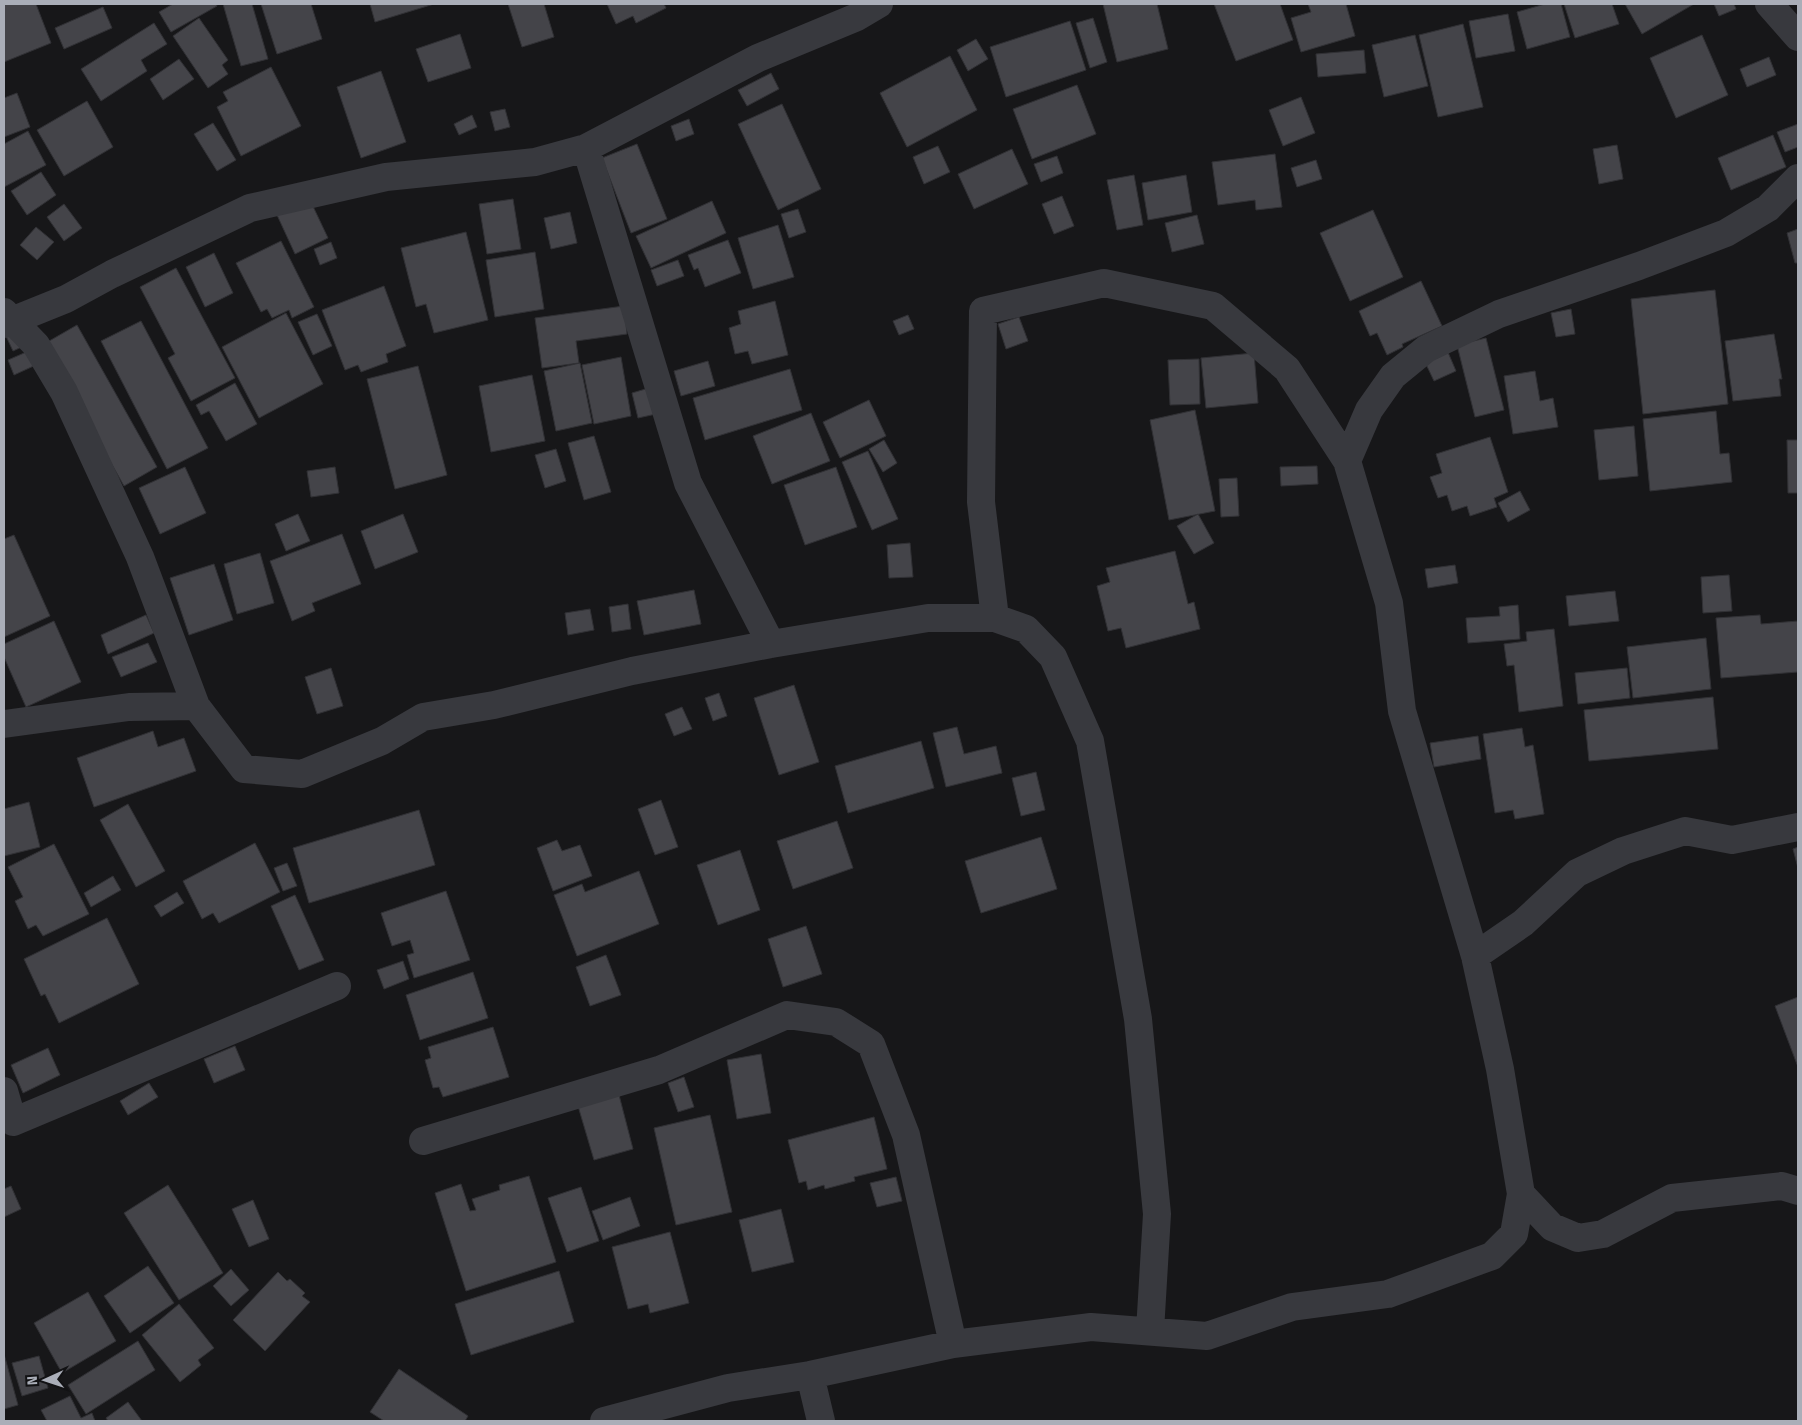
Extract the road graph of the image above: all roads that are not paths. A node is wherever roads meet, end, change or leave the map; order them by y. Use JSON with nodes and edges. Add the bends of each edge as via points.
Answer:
{"nodes":[{"id":1,"x":1768,"y":4,"type":"edge"},
{"id":2,"x":862,"y":8,"type":"edge"},
{"id":3,"x":1798,"y":37,"type":"edge"},
{"id":4,"x":586,"y":148,"type":"junction"},
{"id":5,"x":1798,"y":178,"type":"edge"},
{"id":6,"x":7,"y":319,"type":"edge"},
{"id":7,"x":1347,"y":461,"type":"junction"},
{"id":8,"x":995,"y":618,"type":"junction"},
{"id":9,"x":771,"y":644,"type":"junction"},
{"id":10,"x":196,"y":706,"type":"junction"},
{"id":11,"x":4,"y":724,"type":"edge"},
{"id":12,"x":1798,"y":827,"type":"edge"},
{"id":13,"x":1475,"y":956,"type":"junction"},
{"id":14,"x":337,"y":986,"type":"dead end"},
{"id":15,"x":4,"y":1091,"type":"edge"},
{"id":16,"x":423,"y":1141,"type":"dead end"},
{"id":17,"x":1798,"y":1191,"type":"edge"},
{"id":18,"x":1521,"y":1194,"type":"junction"},
{"id":19,"x":1150,"y":1331,"type":"junction"},
{"id":20,"x":954,"y":1344,"type":"junction"},
{"id":21,"x":810,"y":1374,"type":"junction"},
{"id":22,"x":604,"y":1421,"type":"edge"},
{"id":23,"x":821,"y":1421,"type":"edge"}],
"edges":[{"from":1,"to":3,"type":"street"},
{"from":2,"to":4,"type":"street"},
{"from":4,"to":6,"type":"street","via":[[535,162],[386,177],[250,208],[66,299]]},
{"from":4,"to":9,"type":"street","via":[[688,483]]},
{"from":5,"to":7,"type":"street","via":[[1768,208],[1726,233],[1499,314],[1426,349],[1393,376],[1383,389],[1369,410]]},
{"from":6,"to":10,"type":"street","via":[[36,345],[68,400],[140,557]]},
{"from":7,"to":8,"type":"street","via":[[1287,369],[1213,306],[1104,283],[983,311],[981,502]]},
{"from":7,"to":13,"type":"street","via":[[1389,603],[1402,711]]},
{"from":8,"to":9,"type":"street","via":[[928,618]]},
{"from":8,"to":19,"type":"street","via":[[1026,629],[1053,657],[1090,742],[1139,1029],[1157,1214]]},
{"from":9,"to":10,"type":"street","via":[[632,671],[494,705],[423,717],[382,741],[302,774],[244,769]]},
{"from":10,"to":11,"type":"street","via":[[129,707]]},
{"from":12,"to":13,"type":"street","via":[[1732,840],[1685,832],[1623,851],[1577,873],[1523,923]]},
{"from":13,"to":18,"type":"street","via":[[1500,1069]]},
{"from":14,"to":15,"type":"street","via":[[13,1122]]},
{"from":16,"to":20,"type":"street","via":[[659,1070],[787,1015],[836,1022],[871,1044],[906,1136]]},
{"from":17,"to":18,"type":"street","via":[[1782,1186],[1672,1198],[1603,1234],[1578,1238],[1552,1227]]},
{"from":18,"to":19,"type":"street","via":[[1514,1234],[1492,1256],[1388,1294],[1292,1307],[1207,1336]]},
{"from":19,"to":20,"type":"street","via":[[1091,1326]]},
{"from":20,"to":21,"type":"street"},
{"from":21,"to":22,"type":"street","via":[[728,1388]]},
{"from":21,"to":23,"type":"street"}]}
